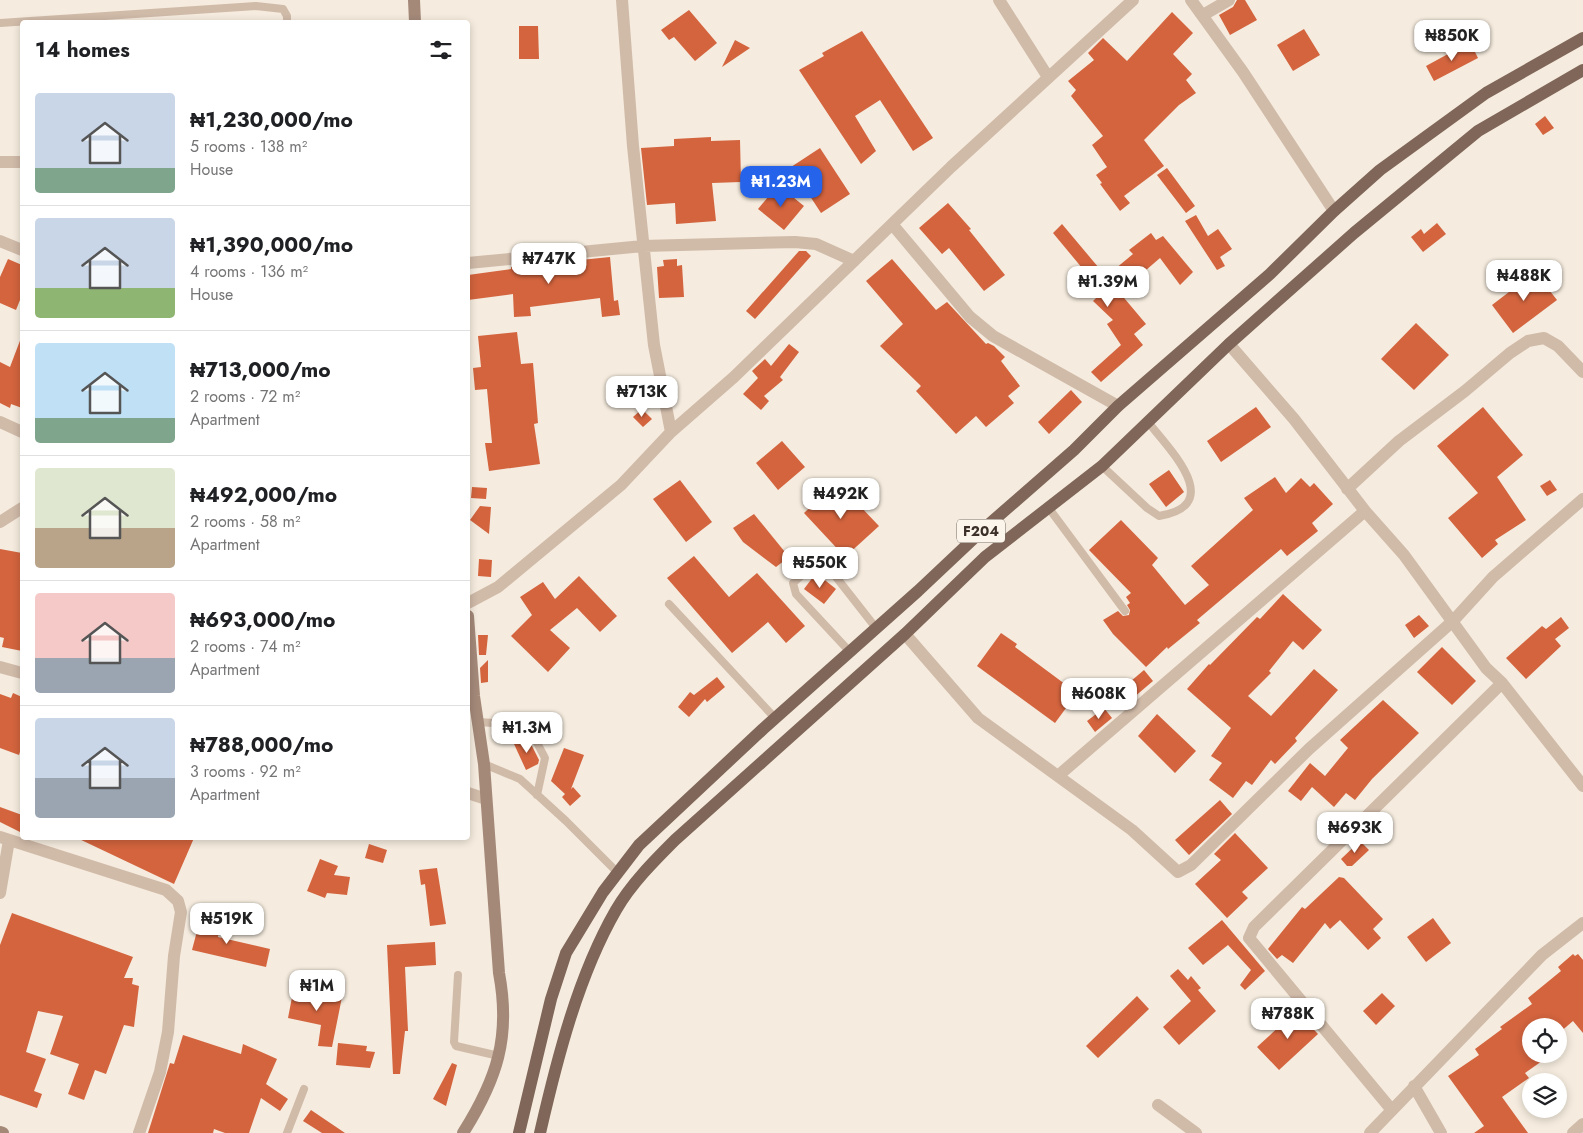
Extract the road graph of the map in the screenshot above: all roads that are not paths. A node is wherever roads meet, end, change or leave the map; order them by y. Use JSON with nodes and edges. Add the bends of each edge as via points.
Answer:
{"nodes":[{"id":1,"x":414,"y":0,"type":"edge"},
{"id":2,"x":622,"y":0,"type":"edge"},
{"id":3,"x":999,"y":0,"type":"edge"},
{"id":4,"x":1133,"y":0,"type":"edge"},
{"id":5,"x":1191,"y":0,"type":"edge"},
{"id":6,"x":1229,"y":0,"type":"edge"},
{"id":7,"x":1203,"y":15,"type":"junction"},
{"id":8,"x":32,"y":20,"type":"edge"},
{"id":9,"x":287,"y":20,"type":"edge"},
{"id":10,"x":415,"y":20,"type":"edge"},
{"id":11,"x":20,"y":21,"type":"edge"},
{"id":12,"x":0,"y":22,"type":"edge"},
{"id":13,"x":1583,"y":38,"type":"edge"},
{"id":14,"x":1583,"y":70,"type":"edge"},
{"id":15,"x":1048,"y":77,"type":"junction"},
{"id":16,"x":0,"y":162,"type":"edge"},
{"id":17,"x":20,"y":162,"type":"edge"},
{"id":18,"x":1334,"y":210,"type":"junction"},
{"id":19,"x":892,"y":224,"type":"junction"},
{"id":20,"x":0,"y":241,"type":"edge"},
{"id":21,"x":643,"y":246,"type":"junction"},
{"id":22,"x":20,"y":249,"type":"edge"},
{"id":23,"x":854,"y":260,"type":"junction"},
{"id":24,"x":470,"y":262,"type":"edge"},
{"id":25,"x":1230,"y":344,"type":"junction"},
{"id":26,"x":1583,"y":372,"type":"edge"},
{"id":27,"x":1118,"y":406,"type":"junction"},
{"id":28,"x":0,"y":422,"type":"edge"},
{"id":29,"x":1148,"y":422,"type":"junction"},
{"id":30,"x":20,"y":431,"type":"edge"},
{"id":31,"x":671,"y":432,"type":"junction"},
{"id":32,"x":1102,"y":466,"type":"junction"},
{"id":33,"x":1348,"y":489,"type":"junction"},
{"id":34,"x":1583,"y":499,"type":"edge"},
{"id":35,"x":1048,"y":507,"type":"junction"},
{"id":36,"x":20,"y":509,"type":"edge"},
{"id":37,"x":1365,"y":511,"type":"junction"},
{"id":38,"x":0,"y":522,"type":"edge"},
{"id":39,"x":470,"y":602,"type":"edge"},
{"id":40,"x":669,"y":604,"type":"dead end"},
{"id":41,"x":1125,"y":611,"type":"dead end"},
{"id":42,"x":1453,"y":620,"type":"junction"},
{"id":43,"x":876,"y":628,"type":"junction"},
{"id":44,"x":905,"y":634,"type":"junction"},
{"id":45,"x":470,"y":637,"type":"edge"},
{"id":46,"x":850,"y":652,"type":"junction"},
{"id":47,"x":0,"y":667,"type":"edge"},
{"id":48,"x":20,"y":672,"type":"edge"},
{"id":49,"x":1502,"y":683,"type":"junction"},
{"id":50,"x":775,"y":718,"type":"junction"},
{"id":51,"x":478,"y":722,"type":"junction"},
{"id":52,"x":484,"y":764,"type":"junction"},
{"id":53,"x":1059,"y":775,"type":"junction"},
{"id":54,"x":1583,"y":786,"type":"edge"},
{"id":55,"x":470,"y":794,"type":"edge"},
{"id":56,"x":537,"y":795,"type":"junction"},
{"id":57,"x":486,"y":799,"type":"junction"},
{"id":58,"x":4,"y":839,"type":"edge"},
{"id":59,"x":617,"y":872,"type":"junction"},
{"id":60,"x":0,"y":893,"type":"edge"},
{"id":61,"x":1581,"y":931,"type":"edge"},
{"id":62,"x":458,"y":975,"type":"dead end"},
{"id":63,"x":499,"y":1056,"type":"junction"},
{"id":64,"x":1414,"y":1086,"type":"junction"},
{"id":65,"x":304,"y":1089,"type":"dead end"},
{"id":66,"x":1158,"y":1105,"type":"dead end"},
{"id":67,"x":1391,"y":1109,"type":"junction"},
{"id":68,"x":1583,"y":1124,"type":"edge"},
{"id":69,"x":139,"y":1133,"type":"edge"},
{"id":70,"x":287,"y":1133,"type":"edge"},
{"id":71,"x":463,"y":1133,"type":"edge"},
{"id":72,"x":519,"y":1133,"type":"edge"},
{"id":73,"x":540,"y":1133,"type":"edge"},
{"id":74,"x":1196,"y":1133,"type":"edge"},
{"id":75,"x":1370,"y":1133,"type":"edge"},
{"id":76,"x":1441,"y":1133,"type":"edge"},
{"id":77,"x":1573,"y":1133,"type":"edge"}],
"edges":[{"from":1,"to":10,"type":"street"},
{"from":2,"to":21,"type":"street"},
{"from":3,"to":15,"type":"street"},
{"from":4,"to":15,"type":"street"},
{"from":5,"to":7,"type":"street"},
{"from":6,"to":7,"type":"street"},
{"from":7,"to":18,"type":"street"},
{"from":8,"to":9,"type":"lane","via":[[256,6],[283,9]]},
{"from":11,"to":12,"type":"lane"},
{"from":13,"to":18,"type":"main road","number":"F204","via":[[1486,93],[1380,170]]},
{"from":14,"to":25,"type":"main road","number":"F204","via":[[1478,132],[1321,262]]},
{"from":15,"to":19,"type":"street"},
{"from":16,"to":17,"type":"street"},
{"from":18,"to":27,"type":"main road","number":"F204","via":[[1263,280]]},
{"from":19,"to":23,"type":"street"},
{"from":19,"to":27,"type":"street","via":[[970,317],[993,336]]},
{"from":20,"to":22,"type":"street"},
{"from":21,"to":23,"type":"street","via":[[795,242],[816,244]]},
{"from":21,"to":24,"type":"street"},
{"from":21,"to":31,"type":"street","via":[[654,345]]},
{"from":23,"to":31,"type":"street","via":[[734,377]]},
{"from":25,"to":29,"type":"main road","number":"F204"},
{"from":25,"to":33,"type":"street"},
{"from":26,"to":33,"type":"street","via":[[1558,346],[1544,338],[1528,341],[1399,441]]},
{"from":27,"to":43,"type":"main road","number":"F204","via":[[1074,450]]},
{"from":28,"to":30,"type":"street"},
{"from":29,"to":32,"type":"main road","number":"F204"},
{"from":29,"to":32,"type":"lane","via":[[1192,486],[1192,496],[1185,505],[1174,513],[1159,516]]},
{"from":31,"to":39,"type":"street","via":[[621,485],[498,587]]},
{"from":32,"to":35,"type":"main road","number":"F204"},
{"from":33,"to":37,"type":"street"},
{"from":34,"to":42,"type":"street","via":[[1493,577]]},
{"from":35,"to":41,"type":"lane"},
{"from":35,"to":44,"type":"main road","number":"F204","via":[[986,557]]},
{"from":36,"to":38,"type":"street"},
{"from":37,"to":42,"type":"street","via":[[1404,554]]},
{"from":37,"to":53,"type":"street"},
{"from":40,"to":50,"type":"lane"},
{"from":42,"to":49,"type":"street","via":[[1486,668]]},
{"from":42,"to":53,"type":"street","via":[[1309,749],[1191,865],[1178,872],[1132,830]]},
{"from":43,"to":46,"type":"main road","number":"F204"},
{"from":43,"to":46,"type":"lane","via":[[829,568],[814,566],[794,582],[796,594]]},
{"from":44,"to":53,"type":"street","via":[[978,718]]},
{"from":44,"to":73,"type":"main road","number":"F204","via":[[675,840],[624,898],[592,958],[552,1081]]},
{"from":45,"to":51,"type":"street"},
{"from":46,"to":50,"type":"main road","number":"F204"},
{"from":47,"to":48,"type":"street"},
{"from":49,"to":54,"type":"street"},
{"from":49,"to":67,"type":"street","via":[[1254,927],[1248,938]]},
{"from":50,"to":59,"type":"main road","number":"F204","via":[[660,824]]},
{"from":51,"to":52,"type":"street"},
{"from":51,"to":56,"type":"lane","via":[[509,724],[532,733],[545,758]]},
{"from":52,"to":56,"type":"lane","via":[[520,779]]},
{"from":52,"to":57,"type":"street"},
{"from":55,"to":57,"type":"street"},
{"from":56,"to":59,"type":"lane"},
{"from":57,"to":63,"type":"street","via":[[499,973],[504,997],[504,1037]]},
{"from":58,"to":60,"type":"street"},
{"from":58,"to":69,"type":"street","via":[[166,890],[178,901],[181,912],[168,1032],[160,1072]]},
{"from":59,"to":72,"type":"main road","number":"F204","via":[[566,953],[550,999]]},
{"from":61,"to":64,"type":"street","via":[[1542,955]]},
{"from":62,"to":63,"type":"lane","via":[[456,1046]]},
{"from":63,"to":71,"type":"street","via":[[475,1114]]},
{"from":64,"to":67,"type":"street"},
{"from":64,"to":76,"type":"street"},
{"from":65,"to":70,"type":"lane"},
{"from":66,"to":74,"type":"street"},
{"from":67,"to":75,"type":"street"},
{"from":68,"to":77,"type":"street"}]}
